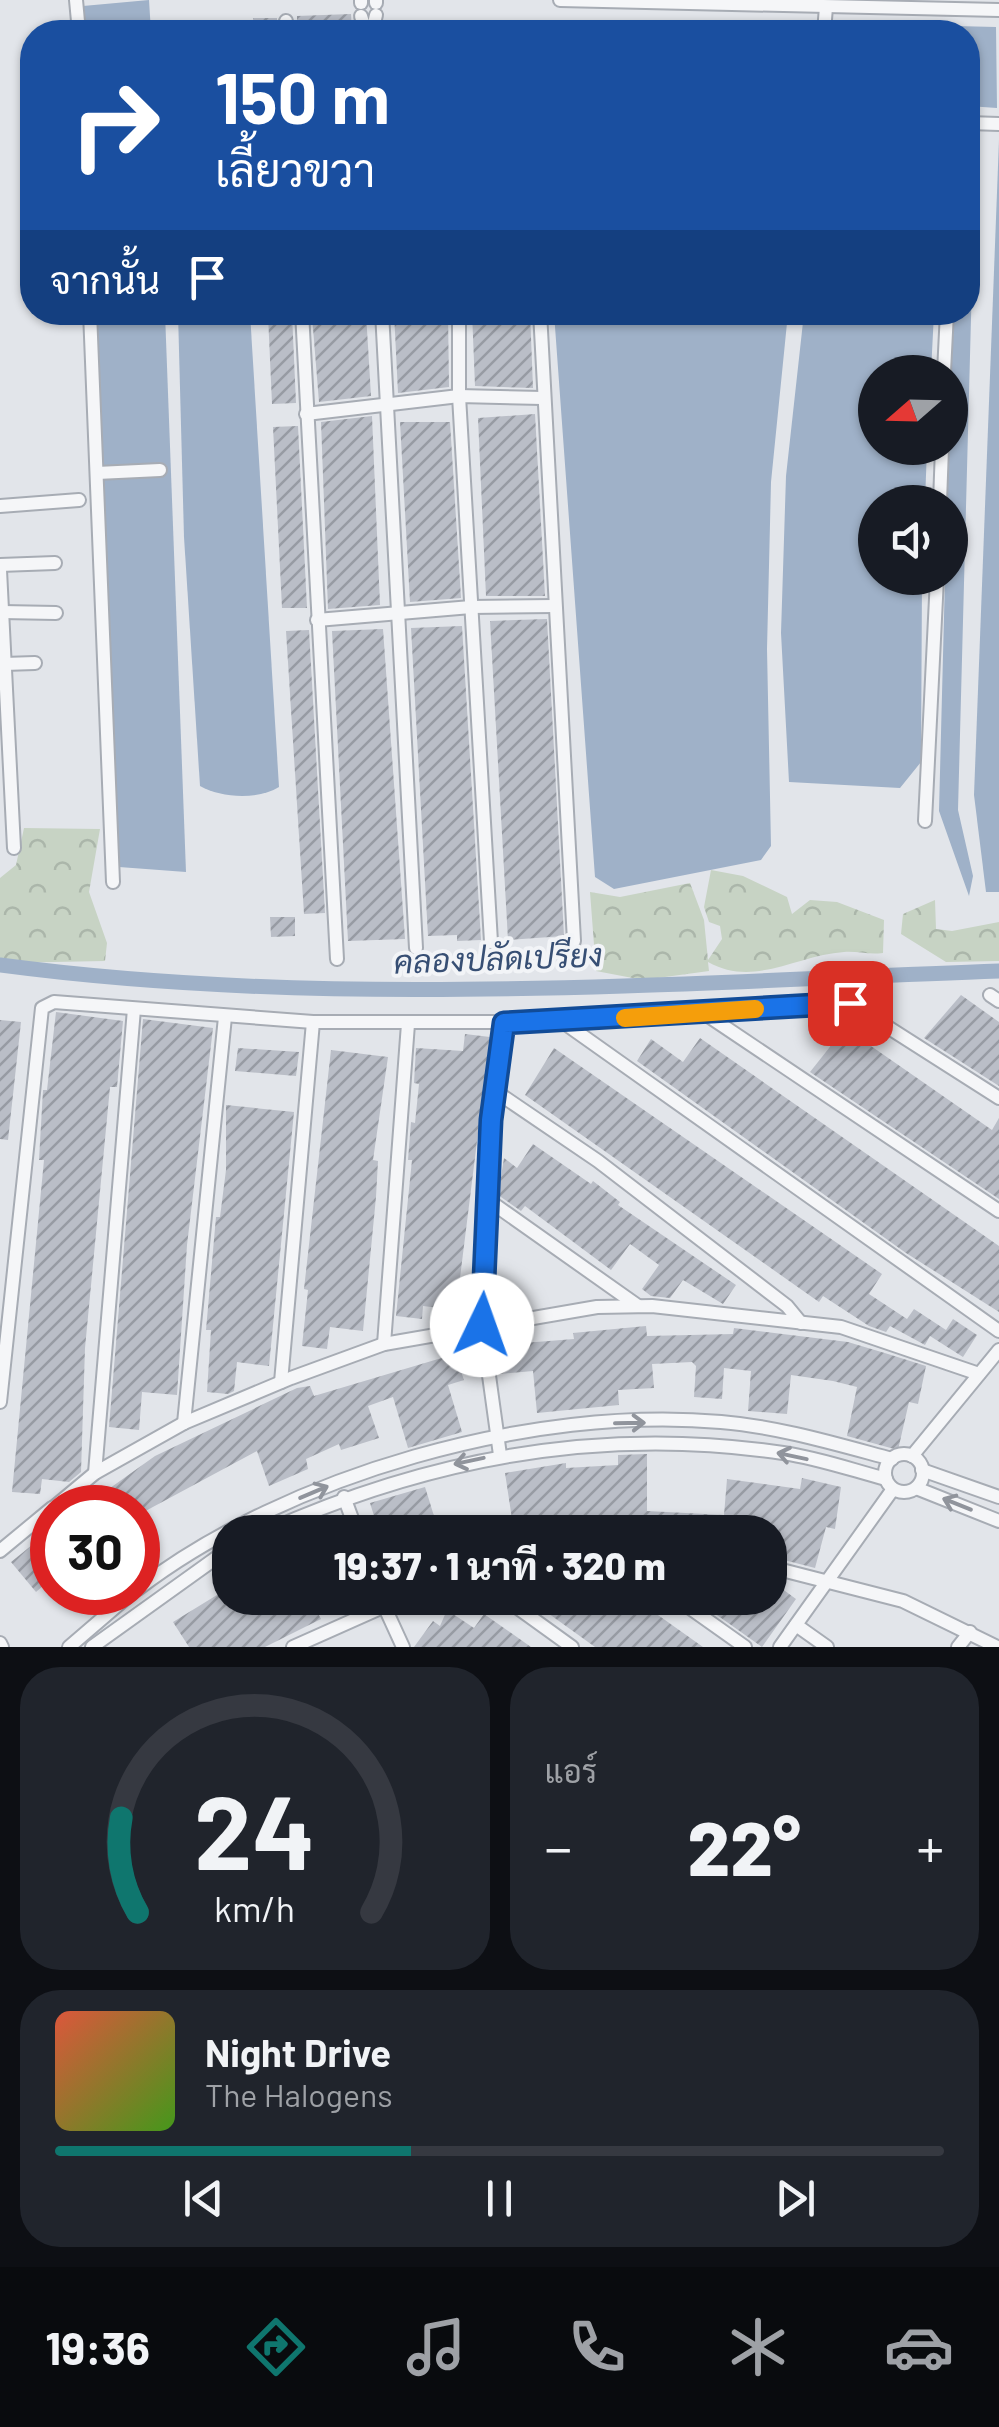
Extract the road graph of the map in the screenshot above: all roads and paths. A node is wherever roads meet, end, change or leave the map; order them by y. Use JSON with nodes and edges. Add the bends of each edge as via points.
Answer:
{"nodes":[{"id":1,"x":560,"y":0,"type":"edge"},
{"id":2,"x":752,"y":3,"type":"edge"},
{"id":3,"x":826,"y":7,"type":"junction"},
{"id":4,"x":999,"y":10,"type":"edge"},
{"id":5,"x":825,"y":20,"type":"edge"},
{"id":6,"x":90,"y":325,"type":"edge"},
{"id":7,"x":303,"y":325,"type":"edge"},
{"id":8,"x":382,"y":325,"type":"edge"},
{"id":9,"x":459,"y":325,"type":"edge"},
{"id":10,"x":540,"y":325,"type":"edge"},
{"id":11,"x":946,"y":325,"type":"edge"},
{"id":12,"x":945,"y":355,"type":"edge"},
{"id":13,"x":458,"y":396,"type":"junction"},
{"id":14,"x":542,"y":398,"type":"junction"},
{"id":15,"x":385,"y":404,"type":"junction"},
{"id":16,"x":306,"y":414,"type":"junction"},
{"id":17,"x":160,"y":470,"type":"dead end"},
{"id":18,"x":96,"y":473,"type":"junction"},
{"id":19,"x":79,"y":500,"type":"dead end"},
{"id":20,"x":0,"y":506,"type":"edge"},
{"id":21,"x":55,"y":563,"type":"dead end"},
{"id":22,"x":0,"y":567,"type":"edge"},
{"id":23,"x":936,"y":595,"type":"edge"},
{"id":24,"x":554,"y":606,"type":"junction"},
{"id":25,"x":471,"y":607,"type":"junction"},
{"id":26,"x":2,"y":612,"type":"edge"},
{"id":27,"x":56,"y":613,"type":"dead end"},
{"id":28,"x":397,"y":613,"type":"junction"},
{"id":29,"x":318,"y":620,"type":"junction"},
{"id":30,"x":34,"y":663,"type":"dead end"},
{"id":31,"x":4,"y":664,"type":"junction"},
{"id":32,"x":925,"y":821,"type":"dead end"},
{"id":33,"x":14,"y":848,"type":"dead end"},
{"id":34,"x":113,"y":882,"type":"dead end"},
{"id":35,"x":574,"y":941,"type":"dead end"},
{"id":36,"x":491,"y":942,"type":"dead end"},
{"id":37,"x":416,"y":948,"type":"dead end"},
{"id":38,"x":337,"y":959,"type":"dead end"},
{"id":39,"x":134,"y":1008,"type":"junction"},
{"id":40,"x":704,"y":1013,"type":"junction"},
{"id":41,"x":225,"y":1017,"type":"junction"},
{"id":42,"x":313,"y":1022,"type":"junction"},
{"id":43,"x":563,"y":1022,"type":"junction"},
{"id":44,"x":504,"y":1023,"type":"junction"},
{"id":45,"x":408,"y":1024,"type":"junction"},
{"id":46,"x":495,"y":1091,"type":"junction"},
{"id":47,"x":999,"y":1098,"type":"edge"},
{"id":48,"x":488,"y":1200,"type":"junction"},
{"id":49,"x":999,"y":1211,"type":"edge"},
{"id":50,"x":638,"y":1306,"type":"junction"},
{"id":51,"x":801,"y":1323,"type":"junction"},
{"id":52,"x":482,"y":1325,"type":"junction"},
{"id":53,"x":999,"y":1331,"type":"edge"},
{"id":54,"x":384,"y":1344,"type":"junction"},
{"id":55,"x":999,"y":1350,"type":"edge"},
{"id":56,"x":980,"y":1374,"type":"junction"},
{"id":57,"x":281,"y":1382,"type":"junction"},
{"id":58,"x":0,"y":1402,"type":"edge"},
{"id":59,"x":184,"y":1423,"type":"junction"},
{"id":60,"x":498,"y":1436,"type":"junction"},
{"id":61,"x":500,"y":1454,"type":"junction"},
{"id":62,"x":912,"y":1456,"type":"junction"},
{"id":63,"x":892,"y":1459,"type":"junction"},
{"id":64,"x":922,"y":1470,"type":"junction"},
{"id":65,"x":95,"y":1474,"type":"junction"},
{"id":66,"x":890,"y":1484,"type":"junction"},
{"id":67,"x":81,"y":1485,"type":"edge"},
{"id":68,"x":916,"y":1488,"type":"junction"},
{"id":69,"x":344,"y":1496,"type":"junction"},
{"id":70,"x":999,"y":1497,"type":"edge"},
{"id":71,"x":302,"y":1515,"type":"edge"},
{"id":72,"x":351,"y":1515,"type":"edge"},
{"id":73,"x":999,"y":1521,"type":"edge"},
{"id":74,"x":30,"y":1527,"type":"edge"},
{"id":75,"x":0,"y":1551,"type":"edge"},
{"id":76,"x":212,"y":1560,"type":"edge"},
{"id":77,"x":787,"y":1571,"type":"edge"},
{"id":78,"x":160,"y":1575,"type":"edge"},
{"id":79,"x":828,"y":1579,"type":"junction"},
{"id":80,"x":107,"y":1615,"type":"edge"},
{"id":81,"x":356,"y":1615,"type":"edge"},
{"id":82,"x":388,"y":1615,"type":"edge"},
{"id":83,"x":528,"y":1615,"type":"edge"},
{"id":84,"x":700,"y":1615,"type":"edge"},
{"id":85,"x":796,"y":1625,"type":"junction"},
{"id":86,"x":970,"y":1632,"type":"junction"},
{"id":87,"x":69,"y":1647,"type":"edge"},
{"id":88,"x":92,"y":1647,"type":"edge"},
{"id":89,"x":293,"y":1647,"type":"edge"},
{"id":90,"x":402,"y":1647,"type":"edge"},
{"id":91,"x":572,"y":1647,"type":"edge"},
{"id":92,"x":745,"y":1647,"type":"edge"},
{"id":93,"x":780,"y":1647,"type":"edge"},
{"id":94,"x":828,"y":1647,"type":"edge"},
{"id":95,"x":958,"y":1647,"type":"edge"},
{"id":96,"x":997,"y":1647,"type":"edge"}],
"edges":[{"from":1,"to":2,"type":"street"},
{"from":2,"to":3,"type":"street"},
{"from":3,"to":4,"type":"street"},
{"from":3,"to":5,"type":"street"},
{"from":6,"to":18,"type":"street"},
{"from":7,"to":16,"type":"street"},
{"from":8,"to":15,"type":"street"},
{"from":9,"to":13,"type":"street"},
{"from":10,"to":14,"type":"street"},
{"from":11,"to":12,"type":"street"},
{"from":13,"to":14,"type":"street"},
{"from":13,"to":15,"type":"street"},
{"from":13,"to":25,"type":"street"},
{"from":14,"to":24,"type":"street"},
{"from":15,"to":16,"type":"street"},
{"from":15,"to":28,"type":"street"},
{"from":16,"to":29,"type":"street"},
{"from":17,"to":18,"type":"street"},
{"from":18,"to":34,"type":"street"},
{"from":19,"to":20,"type":"street"},
{"from":21,"to":22,"type":"street"},
{"from":22,"to":26,"type":"street"},
{"from":23,"to":32,"type":"street"},
{"from":24,"to":25,"type":"street"},
{"from":24,"to":35,"type":"street"},
{"from":25,"to":28,"type":"street"},
{"from":25,"to":36,"type":"street"},
{"from":26,"to":27,"type":"street"},
{"from":26,"to":31,"type":"street"},
{"from":28,"to":29,"type":"street"},
{"from":28,"to":37,"type":"street"},
{"from":29,"to":38,"type":"street"},
{"from":30,"to":31,"type":"street"},
{"from":31,"to":33,"type":"street"},
{"from":39,"to":41,"type":"street"},
{"from":39,"to":58,"type":"street","via":[[54,1002],[42,1008]]},
{"from":39,"to":65,"type":"street"},
{"from":40,"to":43,"type":"street"},
{"from":40,"to":47,"type":"street","via":[[850,1003]]},
{"from":40,"to":49,"type":"street"},
{"from":41,"to":42,"type":"street"},
{"from":41,"to":59,"type":"street"},
{"from":42,"to":45,"type":"street"},
{"from":42,"to":57,"type":"street"},
{"from":43,"to":44,"type":"street"},
{"from":43,"to":53,"type":"street"},
{"from":44,"to":45,"type":"street"},
{"from":44,"to":46,"type":"street"},
{"from":45,"to":54,"type":"street"},
{"from":46,"to":48,"type":"street"},
{"from":46,"to":51,"type":"street","via":[[598,1162]]},
{"from":48,"to":50,"type":"street"},
{"from":48,"to":52,"type":"street"},
{"from":50,"to":51,"type":"street"},
{"from":50,"to":52,"type":"street"},
{"from":51,"to":56,"type":"street","via":[[841,1327]]},
{"from":52,"to":54,"type":"street"},
{"from":52,"to":60,"type":"street"},
{"from":54,"to":57,"type":"street"},
{"from":55,"to":56,"type":"street"},
{"from":56,"to":62,"type":"street"},
{"from":57,"to":59,"type":"street"},
{"from":59,"to":65,"type":"street"},
{"from":60,"to":61,"type":"street"},
{"from":60,"to":63,"type":"street","one_way":true,"via":[[719,1422],[800,1434]]},
{"from":78,"to":60,"type":"street","one_way":true,"via":[[218,1537],[343,1480]]},
{"from":66,"to":61,"type":"street","one_way":true,"via":[[788,1454],[720,1445]]},
{"from":61,"to":69,"type":"street","one_way":true},
{"from":62,"to":63,"type":"street"},
{"from":62,"to":64,"type":"street"},
{"from":63,"to":66,"type":"street"},
{"from":64,"to":68,"type":"street"},
{"from":64,"to":70,"type":"street"},
{"from":65,"to":67,"type":"street"},
{"from":66,"to":68,"type":"street","via":[[905,1492]]},
{"from":66,"to":79,"type":"street"},
{"from":73,"to":68,"type":"street","one_way":true},
{"from":69,"to":71,"type":"street"},
{"from":69,"to":72,"type":"street"},
{"from":74,"to":75,"type":"street"},
{"from":76,"to":88,"type":"street"},
{"from":77,"to":79,"type":"street"},
{"from":79,"to":85,"type":"street"},
{"from":79,"to":86,"type":"street"},
{"from":80,"to":87,"type":"street"},
{"from":81,"to":89,"type":"street"},
{"from":82,"to":90,"type":"street"},
{"from":83,"to":91,"type":"street"},
{"from":84,"to":92,"type":"street"},
{"from":85,"to":93,"type":"street"},
{"from":85,"to":94,"type":"street"},
{"from":86,"to":95,"type":"street"},
{"from":86,"to":96,"type":"street"}]}
